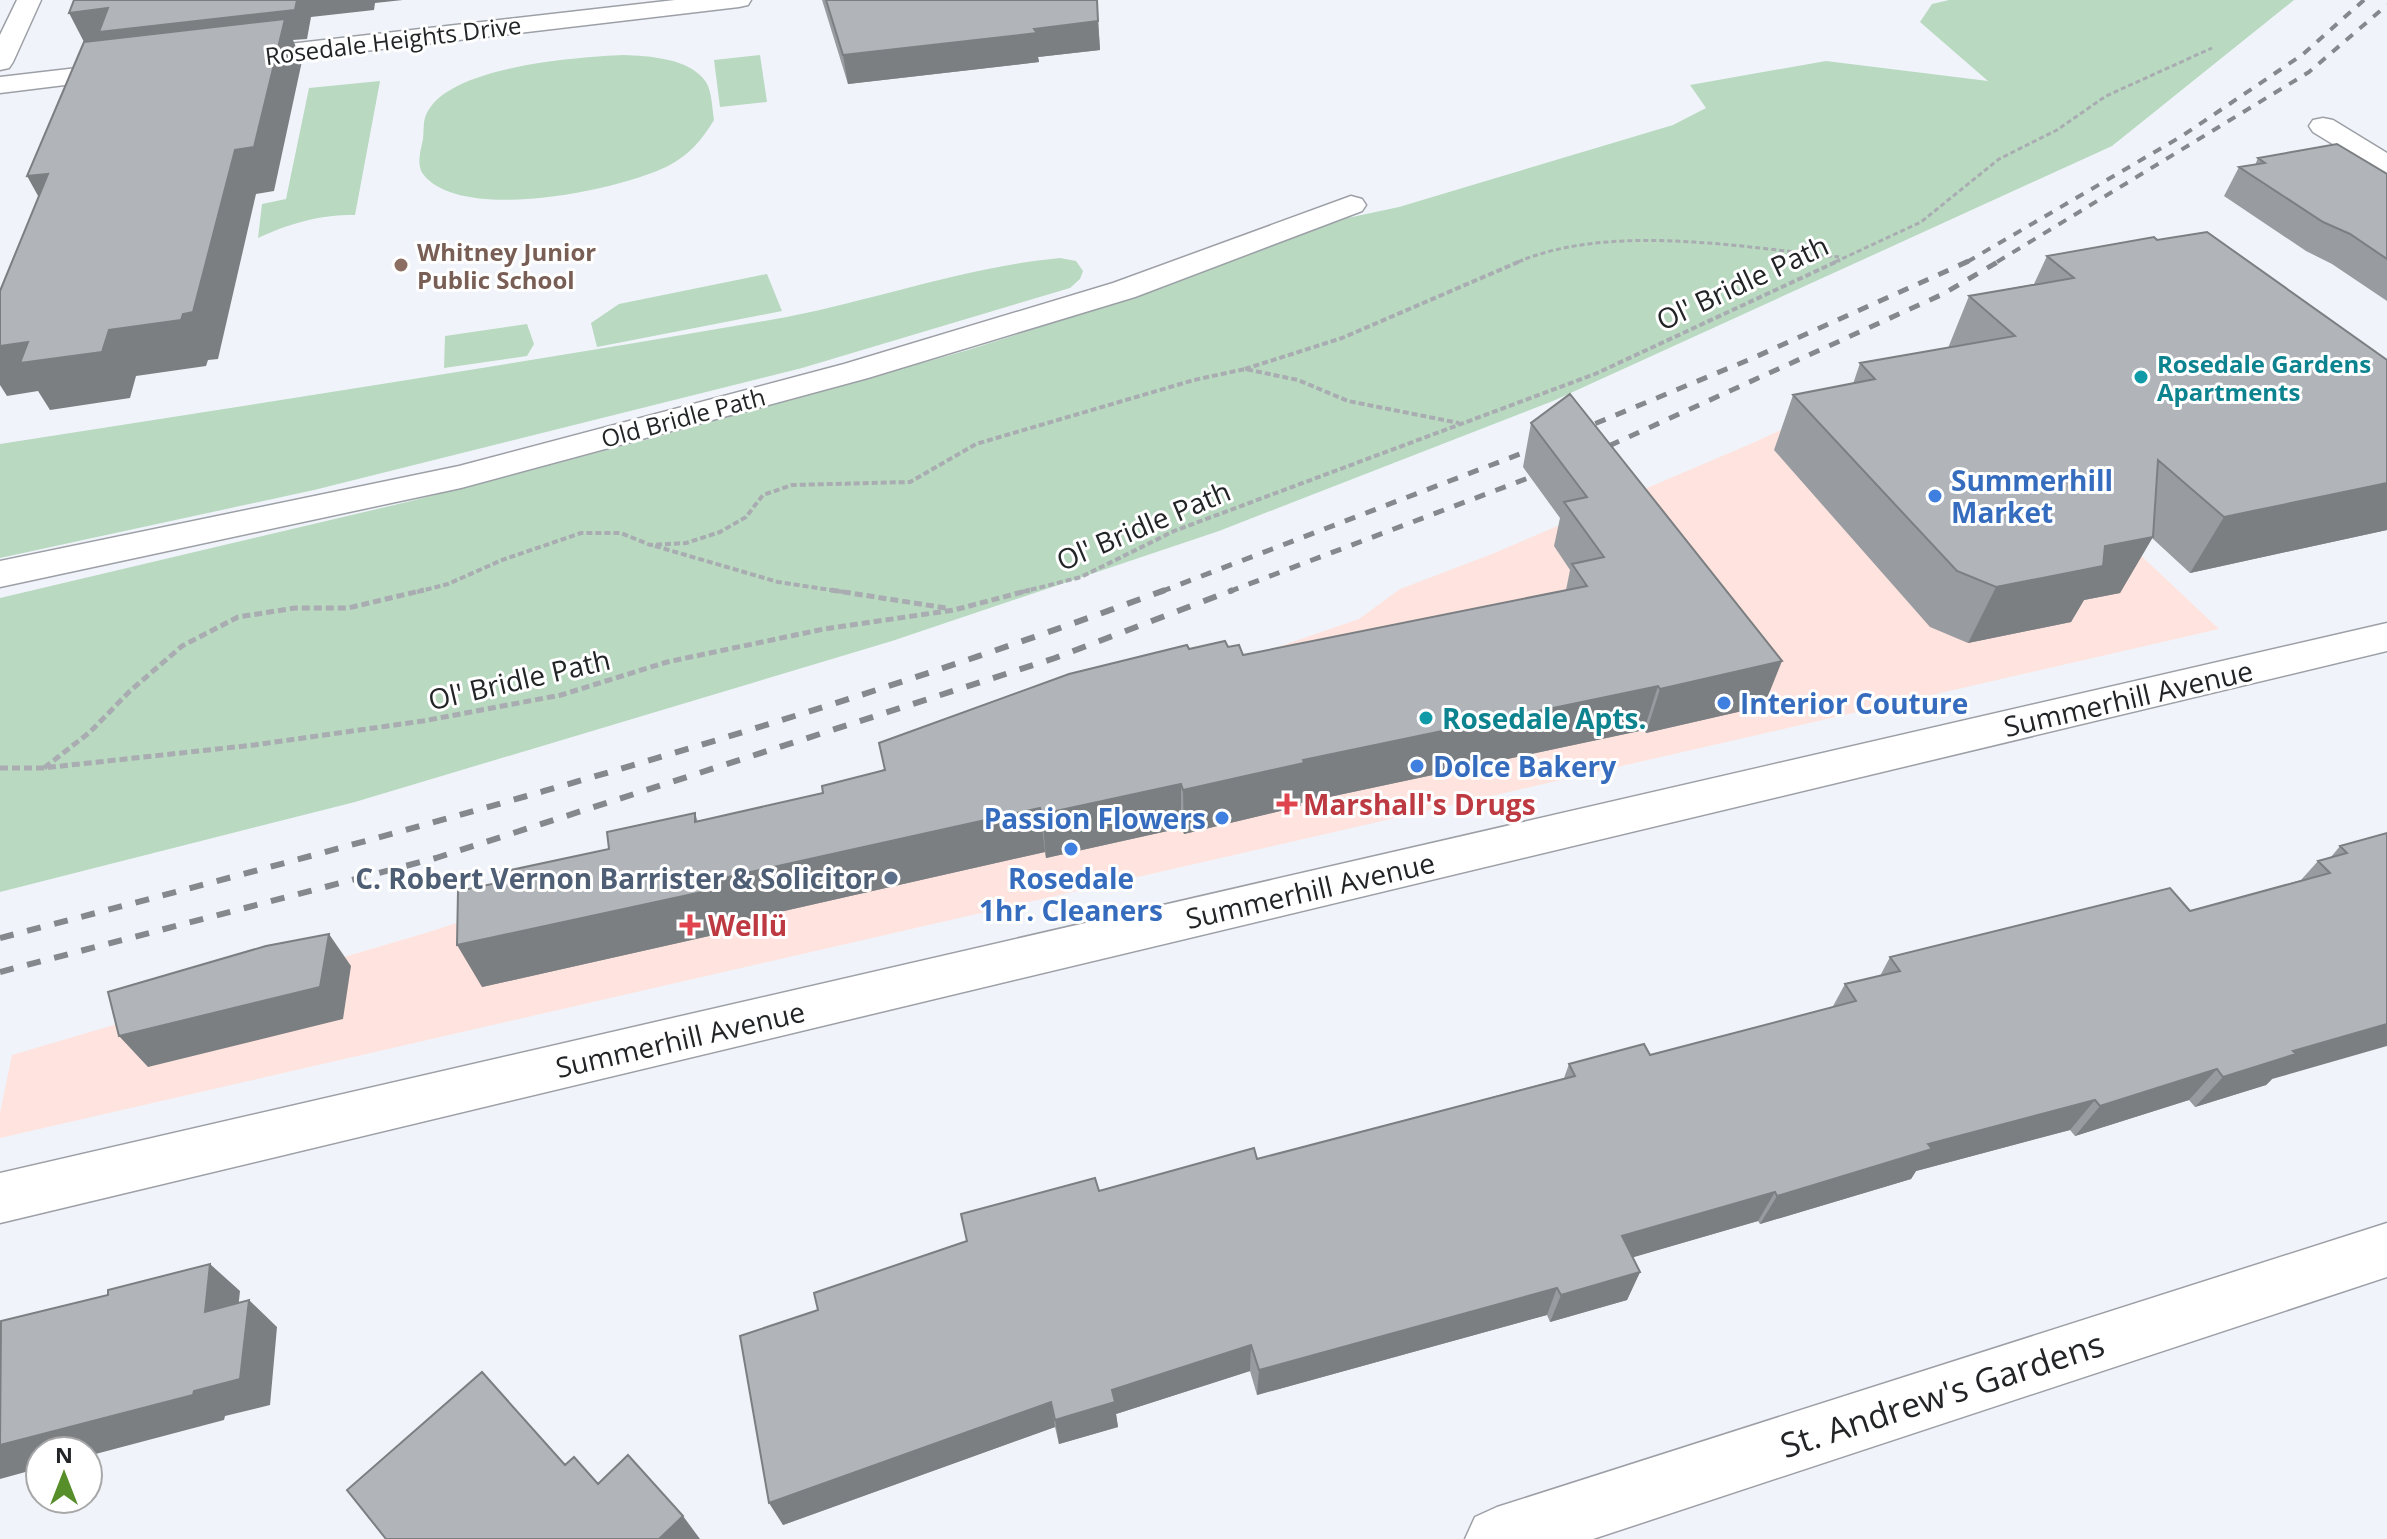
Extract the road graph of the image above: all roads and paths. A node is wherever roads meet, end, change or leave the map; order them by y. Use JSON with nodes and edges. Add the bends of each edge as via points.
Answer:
{"nodes":[{"id":1,"x":29,"y":0,"type":"edge"},
{"id":2,"x":739,"y":0,"type":"edge"},
{"id":3,"x":2212,"y":48,"type":"dead end"},
{"id":4,"x":0,"y":62,"type":"edge"},
{"id":5,"x":206,"y":62,"type":"edge"},
{"id":6,"x":159,"y":67,"type":"edge"},
{"id":7,"x":0,"y":85,"type":"edge"},
{"id":8,"x":2323,"y":126,"type":"dead end"},
{"id":9,"x":2387,"y":165,"type":"edge"},
{"id":10,"x":1351,"y":205,"type":"dead end"},
{"id":11,"x":1843,"y":257,"type":"junction"},
{"id":12,"x":1245,"y":369,"type":"junction"},
{"id":13,"x":1462,"y":424,"type":"junction"},
{"id":14,"x":650,"y":545,"type":"junction"},
{"id":15,"x":0,"y":574,"type":"edge"},
{"id":16,"x":954,"y":610,"type":"junction"},
{"id":17,"x":2387,"y":637,"type":"edge"},
{"id":18,"x":0,"y":768,"type":"edge"},
{"id":19,"x":43,"y":768,"type":"junction"},
{"id":20,"x":0,"y":1198,"type":"edge"},
{"id":21,"x":2387,"y":1250,"type":"edge"},
{"id":22,"x":1497,"y":1539,"type":"edge"}],
"edges":[{"from":1,"to":4,"type":"street"},
{"from":2,"to":5,"type":"street","name":"Rosedale Heights Drive"},
{"from":3,"to":11,"type":"path","name":"Ol' Bridle Path","via":[[2106,96],[2057,130],[1999,159],[1921,222]]},
{"from":6,"to":7,"type":"street"},
{"from":8,"to":9,"type":"street"},
{"from":10,"to":15,"type":"street","name":"Old Bridle Path","via":[[1124,290],[841,375],[461,477]]},
{"from":11,"to":12,"type":"path","via":[[1718,244],[1591,241],[1534,255],[1342,338]]},
{"from":11,"to":13,"type":"path","name":"Ol' Bridle Path","via":[[1595,374]]},
{"from":12,"to":13,"type":"path","via":[[1298,380],[1348,401]]},
{"from":12,"to":14,"type":"path","via":[[976,444],[910,482],[792,485],[763,495],[746,517],[720,532],[686,543]]},
{"from":13,"to":16,"type":"path","name":"Ol' Bridle Path","via":[[1174,531],[1081,577]]},
{"from":14,"to":16,"type":"path","via":[[778,582]]},
{"from":14,"to":19,"type":"path","via":[[621,533],[581,533],[448,584],[395,598],[348,608],[295,608],[238,617],[182,646]]},
{"from":16,"to":19,"type":"path","name":"Ol' Bridle Path","via":[[824,629],[667,662],[561,695],[423,721]]},
{"from":17,"to":20,"type":"street","name":"Summerhill Avenue"},
{"from":18,"to":19,"type":"path","name":"Ol' Bridle Path"},
{"from":21,"to":22,"type":"street","name":"St. Andrew's Gardens"}]}
